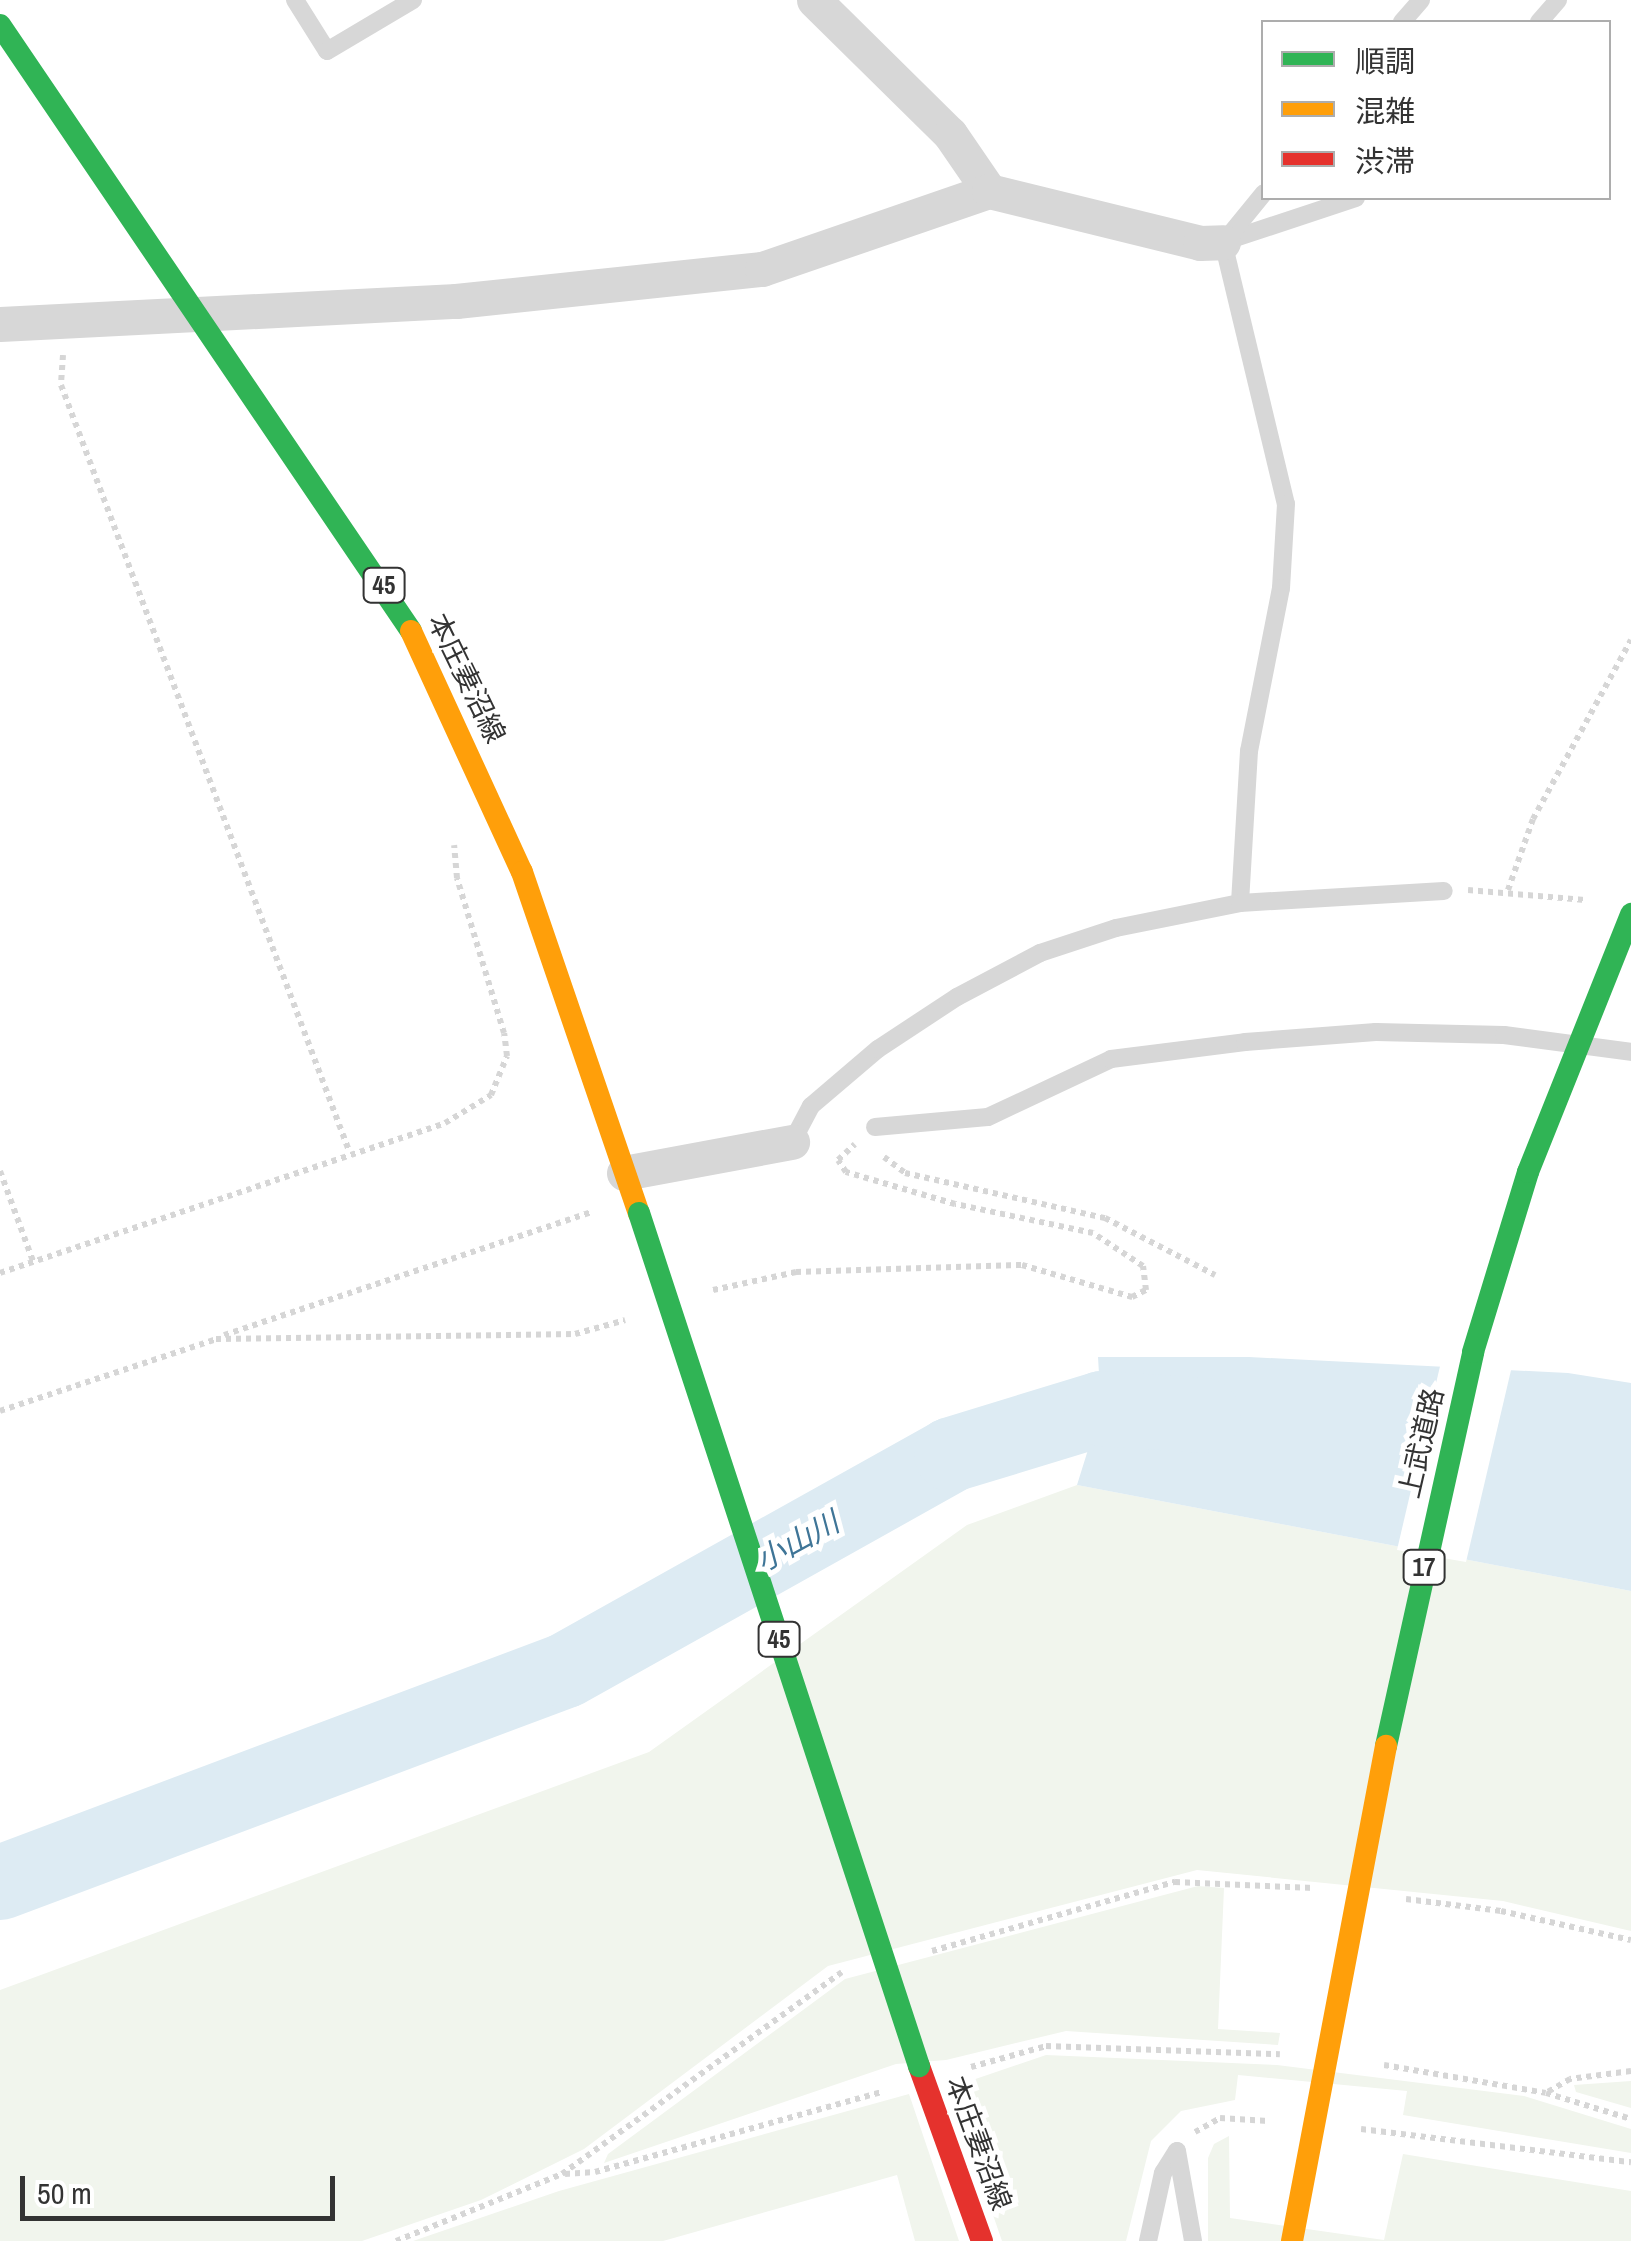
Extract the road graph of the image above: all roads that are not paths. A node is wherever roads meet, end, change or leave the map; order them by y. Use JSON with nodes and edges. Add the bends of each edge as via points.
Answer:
{"nodes":[{"id":1,"x":295,"y":0,"type":"edge"},
{"id":2,"x":413,"y":0,"type":"edge"},
{"id":3,"x":814,"y":0,"type":"edge"},
{"id":4,"x":1558,"y":0,"type":"edge"},
{"id":5,"x":1541,"y":20,"type":"edge"},
{"id":6,"x":0,"y":25,"type":"edge"},
{"id":7,"x":989,"y":191,"type":"junction"},
{"id":8,"x":1261,"y":197,"type":"edge"},
{"id":9,"x":1350,"y":200,"type":"edge"},
{"id":10,"x":1223,"y":242,"type":"junction"},
{"id":11,"x":200,"y":317,"type":"junction"},
{"id":12,"x":0,"y":324,"type":"edge"},
{"id":13,"x":1444,"y":891,"type":"road end"},
{"id":14,"x":1240,"y":903,"type":"junction"},
{"id":15,"x":1631,"y":914,"type":"edge"},
{"id":16,"x":1631,"y":1052,"type":"edge"},
{"id":17,"x":876,"y":1127,"type":"road end"},
{"id":18,"x":792,"y":1142,"type":"joint"},
{"id":19,"x":624,"y":1173,"type":"junction"},
{"id":20,"x":982,"y":2241,"type":"edge"},
{"id":21,"x":1148,"y":2241,"type":"edge"},
{"id":22,"x":1193,"y":2241,"type":"edge"},
{"id":23,"x":1292,"y":2241,"type":"edge"}],
"edges":[{"from":1,"to":2,"type":"lane","via":[[328,51]]},
{"from":3,"to":7,"type":"street","via":[[950,134]]},
{"from":4,"to":5,"type":"lane"},
{"from":6,"to":11,"type":"main road","name":"本庄妻沼線","number":"45"},
{"from":7,"to":10,"type":"street","via":[[1200,243]]},
{"from":7,"to":11,"type":"street","via":[[762,269],[456,301]]},
{"from":8,"to":10,"type":"lane"},
{"from":9,"to":10,"type":"lane"},
{"from":10,"to":14,"type":"lane","via":[[1286,504],[1282,588],[1249,752]]},
{"from":11,"to":12,"type":"street"},
{"from":11,"to":19,"type":"main road","name":"本庄妻沼線","number":"45","via":[[401,610],[522,872]]},
{"from":13,"to":14,"type":"lane"},
{"from":14,"to":18,"type":"lane","via":[[1116,928],[1040,954],[957,996],[878,1049],[811,1106]]},
{"from":15,"to":23,"type":"main road","name":"上武道路","number":"17","bridge":true,"via":[[1528,1172],[1473,1352],[1400,1675]]},
{"from":16,"to":17,"type":"lane","via":[[1504,1036],[1376,1032],[1245,1042],[1111,1059],[988,1117]]},
{"from":18,"to":19,"type":"street"},
{"from":19,"to":20,"type":"main road","name":"本庄妻沼線","number":"45","bridge":true},
{"from":21,"to":22,"type":"lane","via":[[1163,2173],[1177,2151]]}]}
